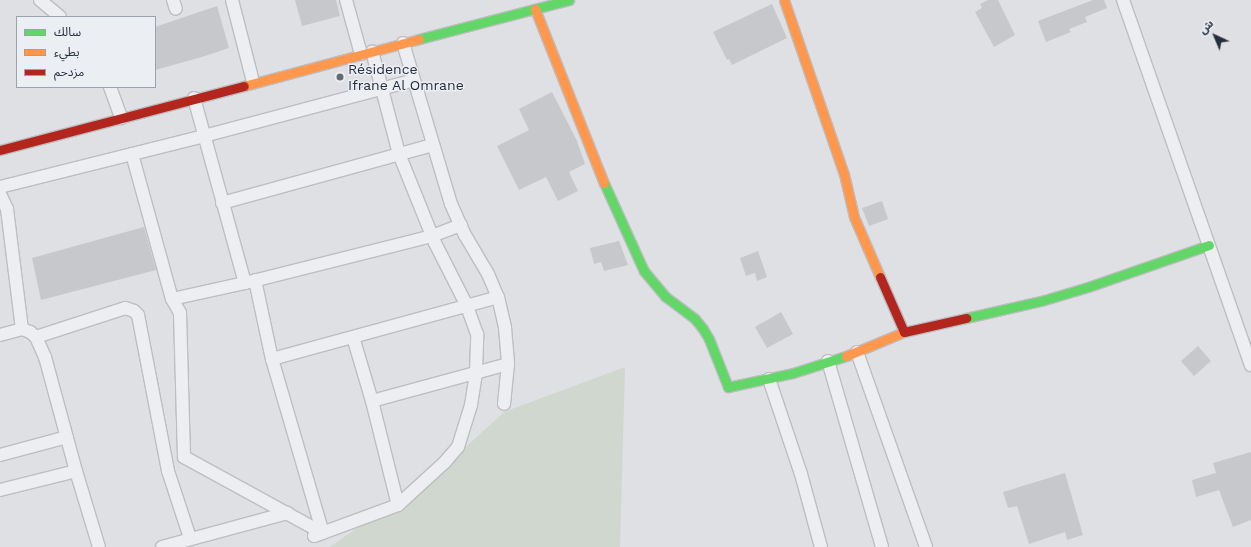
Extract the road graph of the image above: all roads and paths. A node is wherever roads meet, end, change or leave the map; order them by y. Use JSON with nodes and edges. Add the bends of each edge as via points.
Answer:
{"nodes":[{"id":1,"x":40,"y":0,"type":"edge"},
{"id":2,"x":232,"y":0,"type":"edge"},
{"id":3,"x":346,"y":0,"type":"edge"},
{"id":4,"x":569,"y":0,"type":"edge"},
{"id":5,"x":784,"y":0,"type":"edge"},
{"id":6,"x":1123,"y":0,"type":"edge"},
{"id":7,"x":535,"y":9,"type":"junction"},
{"id":8,"x":59,"y":16,"type":"edge"},
{"id":9,"x":403,"y":43,"type":"junction"},
{"id":10,"x":366,"y":52,"type":"junction"},
{"id":11,"x":414,"y":80,"type":"junction"},
{"id":12,"x":253,"y":82,"type":"junction"},
{"id":13,"x":110,"y":88,"type":"edge"},
{"id":14,"x":381,"y":88,"type":"junction"},
{"id":15,"x":194,"y":98,"type":"junction"},
{"id":16,"x":121,"y":118,"type":"junction"},
{"id":17,"x":204,"y":136,"type":"junction"},
{"id":18,"x":432,"y":145,"type":"junction"},
{"id":19,"x":0,"y":150,"type":"edge"},
{"id":20,"x":132,"y":154,"type":"junction"},
{"id":21,"x":400,"y":154,"type":"junction"},
{"id":22,"x":0,"y":186,"type":"edge"},
{"id":23,"x":0,"y":194,"type":"edge"},
{"id":24,"x":222,"y":203,"type":"junction"},
{"id":25,"x":461,"y":225,"type":"junction"},
{"id":26,"x":432,"y":236,"type":"junction"},
{"id":27,"x":1209,"y":246,"type":"junction"},
{"id":28,"x":250,"y":282,"type":"junction"},
{"id":29,"x":498,"y":297,"type":"junction"},
{"id":30,"x":172,"y":299,"type":"junction"},
{"id":31,"x":467,"y":306,"type":"junction"},
{"id":32,"x":22,"y":329,"type":"junction"},
{"id":33,"x":904,"y":332,"type":"junction"},
{"id":34,"x":0,"y":335,"type":"edge"},
{"id":35,"x":36,"y":337,"type":"junction"},
{"id":36,"x":353,"y":337,"type":"junction"},
{"id":37,"x":857,"y":352,"type":"junction"},
{"id":38,"x":272,"y":359,"type":"junction"},
{"id":39,"x":828,"y":361,"type":"junction"},
{"id":40,"x":508,"y":364,"type":"junction"},
{"id":41,"x":1251,"y":366,"type":"edge"},
{"id":42,"x":476,"y":372,"type":"junction"},
{"id":43,"x":769,"y":379,"type":"junction"},
{"id":44,"x":372,"y":401,"type":"junction"},
{"id":45,"x":504,"y":404,"type":"dead end"},
{"id":46,"x":67,"y":437,"type":"junction"},
{"id":47,"x":0,"y":455,"type":"edge"},
{"id":48,"x":76,"y":471,"type":"junction"},
{"id":49,"x":0,"y":490,"type":"edge"},
{"id":50,"x":398,"y":505,"type":"junction"},
{"id":51,"x":287,"y":513,"type":"junction"},
{"id":52,"x":319,"y":535,"type":"junction"},
{"id":53,"x":190,"y":538,"type":"junction"},
{"id":54,"x":100,"y":547,"type":"edge"},
{"id":55,"x":162,"y":547,"type":"edge"},
{"id":56,"x":821,"y":547,"type":"edge"},
{"id":57,"x":882,"y":547,"type":"edge"},
{"id":58,"x":926,"y":547,"type":"edge"}],
"edges":[{"from":1,"to":8,"type":"street"},
{"from":2,"to":12,"type":"street"},
{"from":3,"to":10,"type":"street"},
{"from":4,"to":7,"type":"main road"},
{"from":5,"to":33,"type":"main road","via":[[844,174],[854,217]]},
{"from":6,"to":27,"type":"street"},
{"from":7,"to":9,"type":"main road"},
{"from":7,"to":43,"type":"main road","via":[[601,176],[644,271],[666,297],[695,319],[703,329],[728,387]]},
{"from":9,"to":10,"type":"main road"},
{"from":9,"to":11,"type":"street"},
{"from":10,"to":12,"type":"main road"},
{"from":10,"to":14,"type":"street"},
{"from":11,"to":14,"type":"street"},
{"from":11,"to":18,"type":"street"},
{"from":12,"to":15,"type":"main road"},
{"from":13,"to":16,"type":"street"},
{"from":14,"to":17,"type":"street"},
{"from":14,"to":21,"type":"street"},
{"from":15,"to":16,"type":"main road"},
{"from":15,"to":17,"type":"street"},
{"from":16,"to":19,"type":"main road"},
{"from":17,"to":20,"type":"street"},
{"from":17,"to":24,"type":"street"},
{"from":18,"to":21,"type":"street"},
{"from":18,"to":25,"type":"street","via":[[451,204]]},
{"from":20,"to":22,"type":"street"},
{"from":20,"to":30,"type":"street"},
{"from":21,"to":24,"type":"street"},
{"from":21,"to":26,"type":"street"},
{"from":23,"to":32,"type":"street","via":[[7,209]]},
{"from":24,"to":28,"type":"street"},
{"from":25,"to":26,"type":"street"},
{"from":25,"to":29,"type":"street"},
{"from":26,"to":28,"type":"street"},
{"from":26,"to":31,"type":"street"},
{"from":27,"to":33,"type":"main road","via":[[1041,301]]},
{"from":27,"to":41,"type":"street"},
{"from":28,"to":30,"type":"street"},
{"from":28,"to":38,"type":"street"},
{"from":29,"to":31,"type":"street"},
{"from":29,"to":40,"type":"street","via":[[505,328]]},
{"from":30,"to":51,"type":"street","via":[[180,313],[184,457]]},
{"from":31,"to":36,"type":"street"},
{"from":31,"to":42,"type":"street","via":[[477,334]]},
{"from":32,"to":34,"type":"street"},
{"from":32,"to":35,"type":"street"},
{"from":33,"to":37,"type":"main road"},
{"from":35,"to":46,"type":"street","via":[[46,357]]},
{"from":35,"to":53,"type":"street","via":[[125,308],[138,315],[168,471]]},
{"from":36,"to":38,"type":"street"},
{"from":36,"to":44,"type":"street"},
{"from":37,"to":39,"type":"main road"},
{"from":37,"to":58,"type":"street"},
{"from":38,"to":52,"type":"street"},
{"from":39,"to":43,"type":"main road"},
{"from":39,"to":57,"type":"street"},
{"from":40,"to":42,"type":"street"},
{"from":40,"to":45,"type":"street"},
{"from":42,"to":44,"type":"street"},
{"from":42,"to":50,"type":"street","via":[[471,405],[458,447]]},
{"from":43,"to":56,"type":"street","via":[[801,474]]},
{"from":44,"to":50,"type":"street"},
{"from":46,"to":47,"type":"street"},
{"from":46,"to":48,"type":"street"},
{"from":48,"to":49,"type":"street"},
{"from":48,"to":54,"type":"street"},
{"from":50,"to":52,"type":"street"},
{"from":51,"to":52,"type":"street"},
{"from":51,"to":53,"type":"street"},
{"from":53,"to":55,"type":"street"}]}
